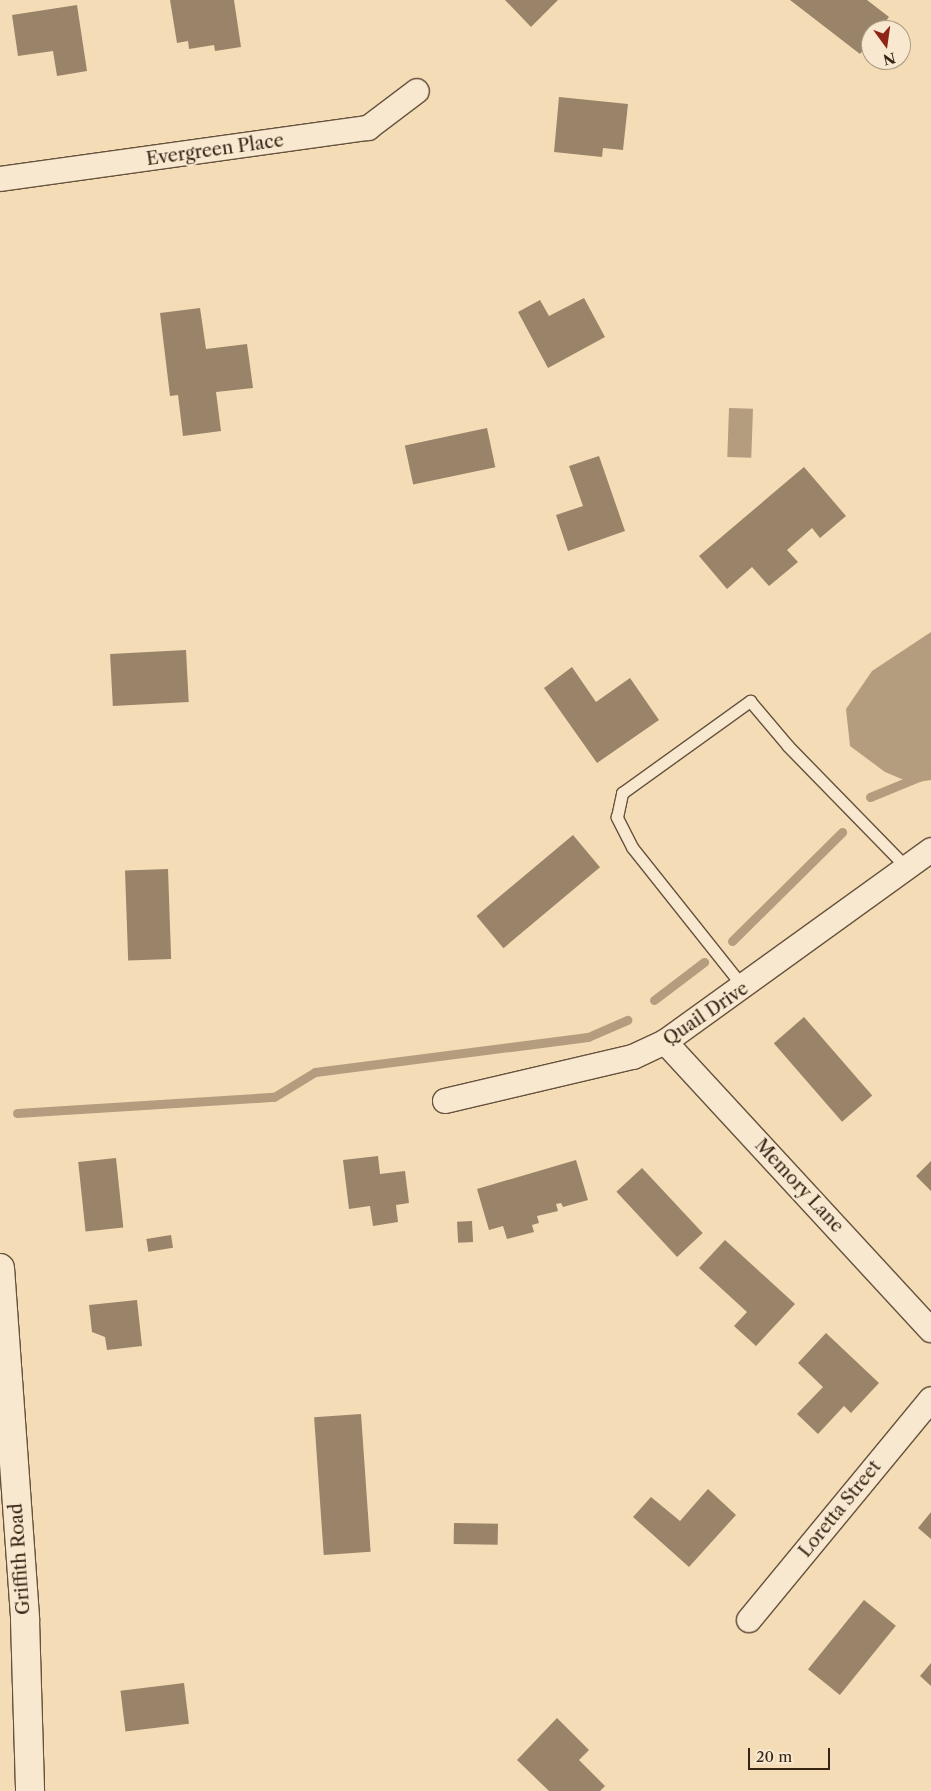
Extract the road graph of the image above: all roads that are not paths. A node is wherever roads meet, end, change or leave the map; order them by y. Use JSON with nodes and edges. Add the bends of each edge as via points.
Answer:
{"nodes":[{"id":1,"x":417,"y":91,"type":"dead end"},
{"id":2,"x":0,"y":179,"type":"edge"},
{"id":3,"x":931,"y":850,"type":"edge"},
{"id":4,"x":906,"y":868,"type":"junction"},
{"id":5,"x":744,"y":988,"type":"junction"},
{"id":6,"x":665,"y":1042,"type":"junction"},
{"id":7,"x":445,"y":1101,"type":"dead end"},
{"id":8,"x":0,"y":1268,"type":"edge"},
{"id":9,"x":931,"y":1330,"type":"edge"},
{"id":10,"x":2,"y":1360,"type":"edge"},
{"id":11,"x":931,"y":1399,"type":"edge"},
{"id":12,"x":749,"y":1620,"type":"dead end"},
{"id":13,"x":30,"y":1791,"type":"edge"}],
"edges":[{"from":1,"to":2,"type":"street","name":"Evergreen Place","via":[[368,128]]},
{"from":3,"to":4,"type":"street","name":"Quail Drive"},
{"from":4,"to":5,"type":"street","name":"Quail Drive"},
{"from":4,"to":5,"type":"lane","via":[[750,702],[622,793],[617,817],[632,847]]},
{"from":5,"to":6,"type":"street","name":"Quail Drive"},
{"from":6,"to":7,"type":"street","name":"Quail Drive","via":[[633,1057]]},
{"from":6,"to":9,"type":"street","name":"Memory Lane"},
{"from":8,"to":10,"type":"street","name":"Griffith Road"},
{"from":10,"to":13,"type":"street","name":"Griffith Road","via":[[25,1620]]},
{"from":11,"to":12,"type":"street","name":"Loretta Street"}]}
